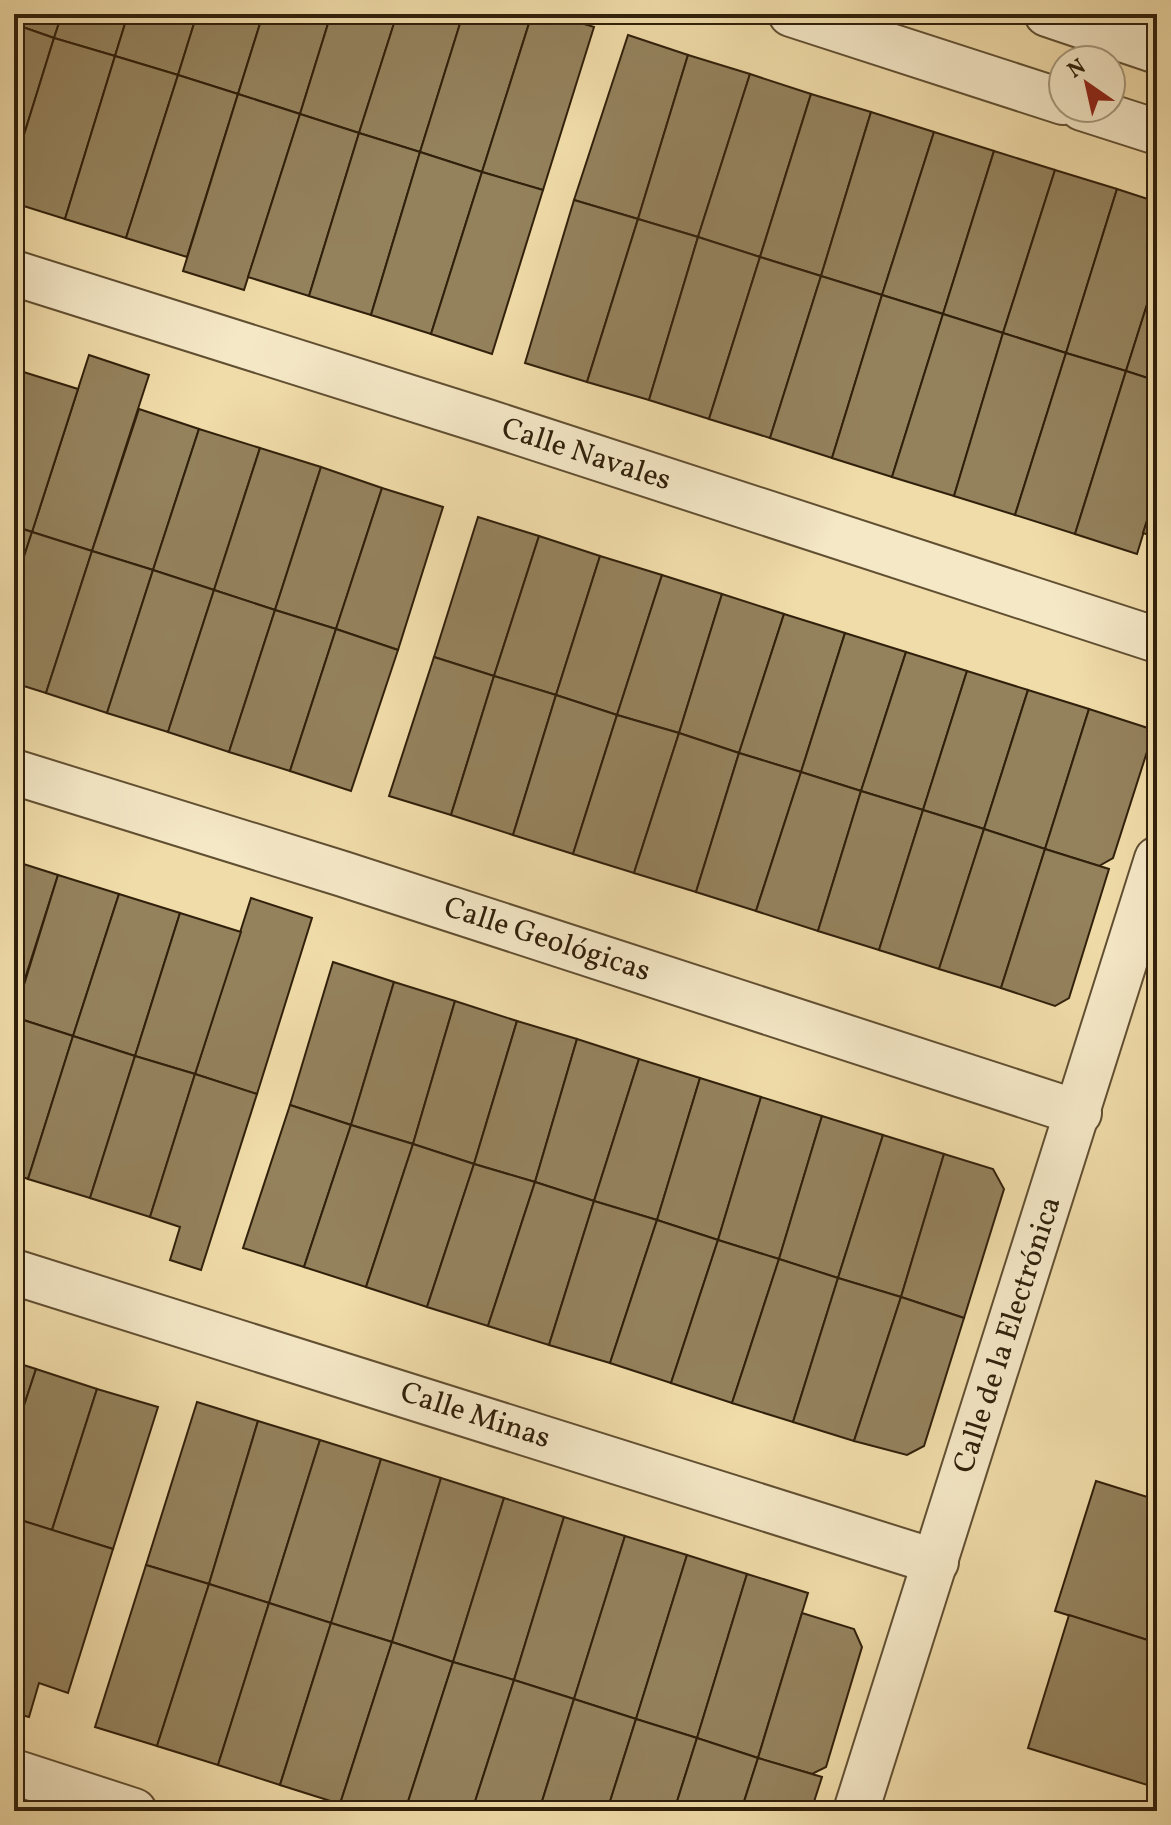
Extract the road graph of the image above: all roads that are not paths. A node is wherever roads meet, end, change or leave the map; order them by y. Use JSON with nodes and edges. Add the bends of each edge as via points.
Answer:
{"nodes":[{"id":1,"x":791,"y":14,"type":"edge"},
{"id":2,"x":1047,"y":14,"type":"edge"},
{"id":3,"x":1157,"y":51,"type":"edge"},
{"id":4,"x":1047,"y":97,"type":"edge"},
{"id":5,"x":1127,"y":122,"type":"edge"},
{"id":6,"x":1157,"y":132,"type":"edge"},
{"id":7,"x":14,"y":273,"type":"edge"},
{"id":8,"x":1157,"y":640,"type":"edge"},
{"id":9,"x":14,"y":772,"type":"edge"},
{"id":10,"x":1157,"y":859,"type":"edge"},
{"id":11,"x":1079,"y":1113,"type":"junction"},
{"id":12,"x":14,"y":1272,"type":"edge"},
{"id":13,"x":936,"y":1562,"type":"junction"},
{"id":14,"x":14,"y":1772,"type":"edge"},
{"id":15,"x":134,"y":1811,"type":"edge"},
{"id":16,"x":856,"y":1811,"type":"edge"}],
"edges":[{"from":1,"to":4,"type":"street"},
{"from":2,"to":3,"type":"street"},
{"from":5,"to":6,"type":"street"},
{"from":7,"to":8,"type":"street","name":"Calle Navales"},
{"from":9,"to":11,"type":"street","name":"Calle Geológicas"},
{"from":10,"to":11,"type":"street","name":"Calle de la Electrónica"},
{"from":11,"to":13,"type":"street","name":"Calle de la Electrónica"},
{"from":12,"to":13,"type":"street","name":"Calle Minas"},
{"from":13,"to":16,"type":"street","name":"Calle de la Electrónica"},
{"from":14,"to":15,"type":"street"}]}
